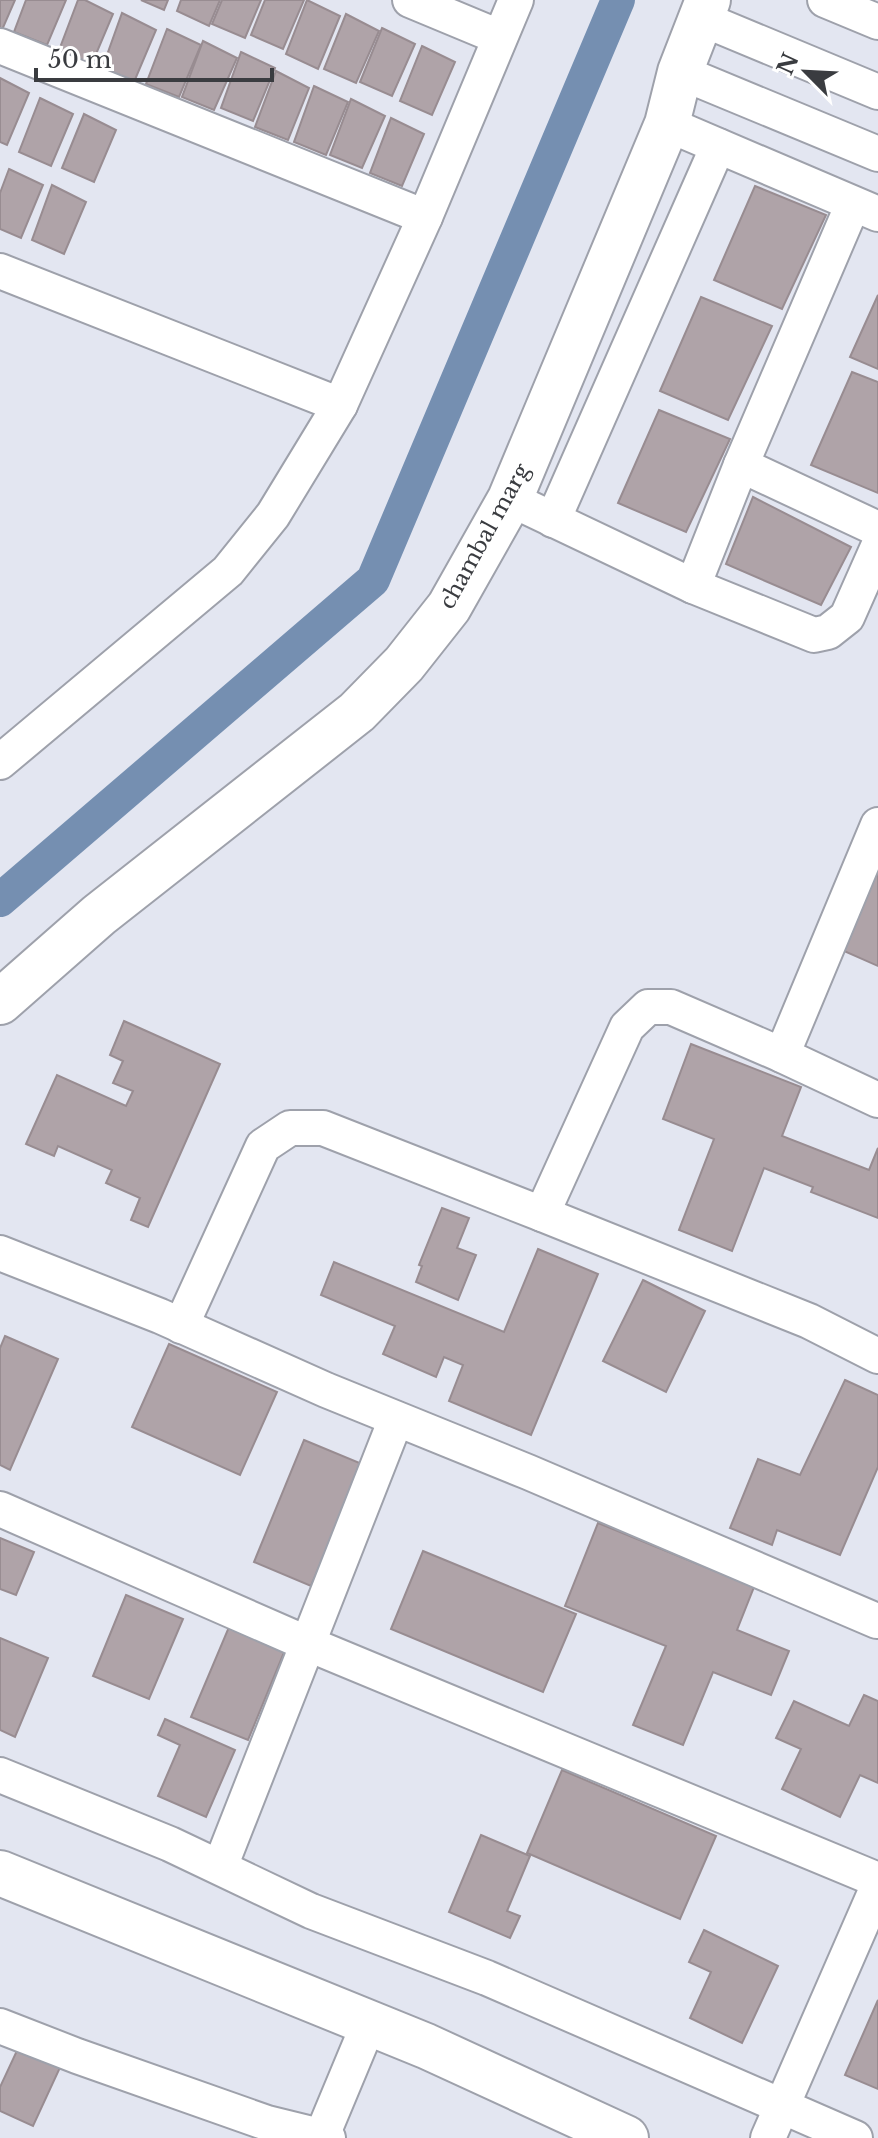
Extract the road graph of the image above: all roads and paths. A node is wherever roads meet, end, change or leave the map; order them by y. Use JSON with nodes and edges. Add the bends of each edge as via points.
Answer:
{"nodes":[{"id":1,"x":410,"y":0,"type":"edge"},
{"id":2,"x":516,"y":0,"type":"edge"},
{"id":3,"x":825,"y":0,"type":"edge"},
{"id":4,"x":704,"y":9,"type":"edge"},
{"id":5,"x":878,"y":22,"type":"edge"},
{"id":6,"x":499,"y":37,"type":"junction"},
{"id":7,"x":0,"y":46,"type":"edge"},
{"id":8,"x":680,"y":72,"type":"junction"},
{"id":9,"x":878,"y":92,"type":"edge"},
{"id":10,"x":667,"y":124,"type":"junction"},
{"id":11,"x":718,"y":146,"type":"junction"},
{"id":12,"x":878,"y":154,"type":"edge"},
{"id":13,"x":865,"y":209,"type":"edge"},
{"id":14,"x":425,"y":217,"type":"junction"},
{"id":15,"x":0,"y":271,"type":"edge"},
{"id":16,"x":340,"y":405,"type":"junction"},
{"id":17,"x":741,"y":465,"type":"junction"},
{"id":18,"x":510,"y":499,"type":"junction"},
{"id":19,"x":553,"y":520,"type":"junction"},
{"id":20,"x":878,"y":529,"type":"edge"},
{"id":21,"x":878,"y":547,"type":"edge"},
{"id":22,"x":693,"y":586,"type":"junction"},
{"id":23,"x":0,"y":762,"type":"edge"},
{"id":24,"x":876,"y":835,"type":"edge"},
{"id":25,"x":0,"y":1002,"type":"edge"},
{"id":26,"x":782,"y":1055,"type":"junction"},
{"id":27,"x":878,"y":1100,"type":"edge"},
{"id":28,"x":542,"y":1214,"type":"junction"},
{"id":29,"x":0,"y":1253,"type":"edge"},
{"id":30,"x":181,"y":1326,"type":"junction"},
{"id":31,"x":878,"y":1356,"type":"edge"},
{"id":32,"x":396,"y":1419,"type":"junction"},
{"id":33,"x":0,"y":1509,"type":"edge"},
{"id":34,"x":878,"y":1620,"type":"edge"},
{"id":35,"x":306,"y":1643,"type":"junction"},
{"id":36,"x":0,"y":1775,"type":"edge"},
{"id":37,"x":220,"y":1867,"type":"junction"},
{"id":38,"x":0,"y":1873,"type":"edge"},
{"id":39,"x":878,"y":1880,"type":"edge"},
{"id":40,"x":878,"y":1886,"type":"edge"},
{"id":41,"x":369,"y":2023,"type":"junction"},
{"id":42,"x":0,"y":2026,"type":"edge"},
{"id":43,"x":776,"y":2123,"type":"edge"},
{"id":44,"x":324,"y":2137,"type":"edge"},
{"id":45,"x":626,"y":2138,"type":"edge"},
{"id":46,"x":855,"y":2138,"type":"edge"}],
"edges":[{"from":1,"to":6,"type":"street"},
{"from":2,"to":6,"type":"street"},
{"from":3,"to":5,"type":"street"},
{"from":4,"to":8,"type":"street","name":"chambal marg"},
{"from":4,"to":9,"type":"street"},
{"from":6,"to":14,"type":"street"},
{"from":7,"to":14,"type":"street"},
{"from":8,"to":10,"type":"street","name":"chambal marg"},
{"from":8,"to":12,"type":"street"},
{"from":10,"to":11,"type":"street"},
{"from":10,"to":18,"type":"street","name":"chambal marg"},
{"from":11,"to":13,"type":"street"},
{"from":11,"to":19,"type":"street"},
{"from":13,"to":17,"type":"street"},
{"from":14,"to":16,"type":"street"},
{"from":15,"to":16,"type":"street"},
{"from":16,"to":23,"type":"street","via":[[273,515],[228,571]]},
{"from":17,"to":20,"type":"street"},
{"from":17,"to":22,"type":"street"},
{"from":18,"to":19,"type":"street"},
{"from":18,"to":25,"type":"street","name":"chambal marg","via":[[449,607],[357,712],[99,915]]},
{"from":19,"to":22,"type":"street"},
{"from":21,"to":22,"type":"street","via":[[847,617],[828,632],[814,635]]},
{"from":24,"to":26,"type":"street"},
{"from":26,"to":27,"type":"street"},
{"from":26,"to":28,"type":"street","via":[[671,1007],[648,1007],[627,1027]]},
{"from":28,"to":30,"type":"street","via":[[323,1128],[290,1128],[263,1146]]},
{"from":28,"to":31,"type":"street","via":[[809,1321]]},
{"from":29,"to":30,"type":"street"},
{"from":30,"to":32,"type":"street"},
{"from":32,"to":34,"type":"street"},
{"from":32,"to":35,"type":"street"},
{"from":33,"to":35,"type":"street"},
{"from":35,"to":37,"type":"street"},
{"from":35,"to":39,"type":"street"},
{"from":36,"to":37,"type":"street"},
{"from":37,"to":43,"type":"street","via":[[311,1911],[487,1978]]},
{"from":38,"to":41,"type":"street"},
{"from":40,"to":43,"type":"street"},
{"from":41,"to":44,"type":"street"},
{"from":41,"to":45,"type":"street"},
{"from":42,"to":44,"type":"street","via":[[267,2123]]},
{"from":43,"to":46,"type":"street"}]}
